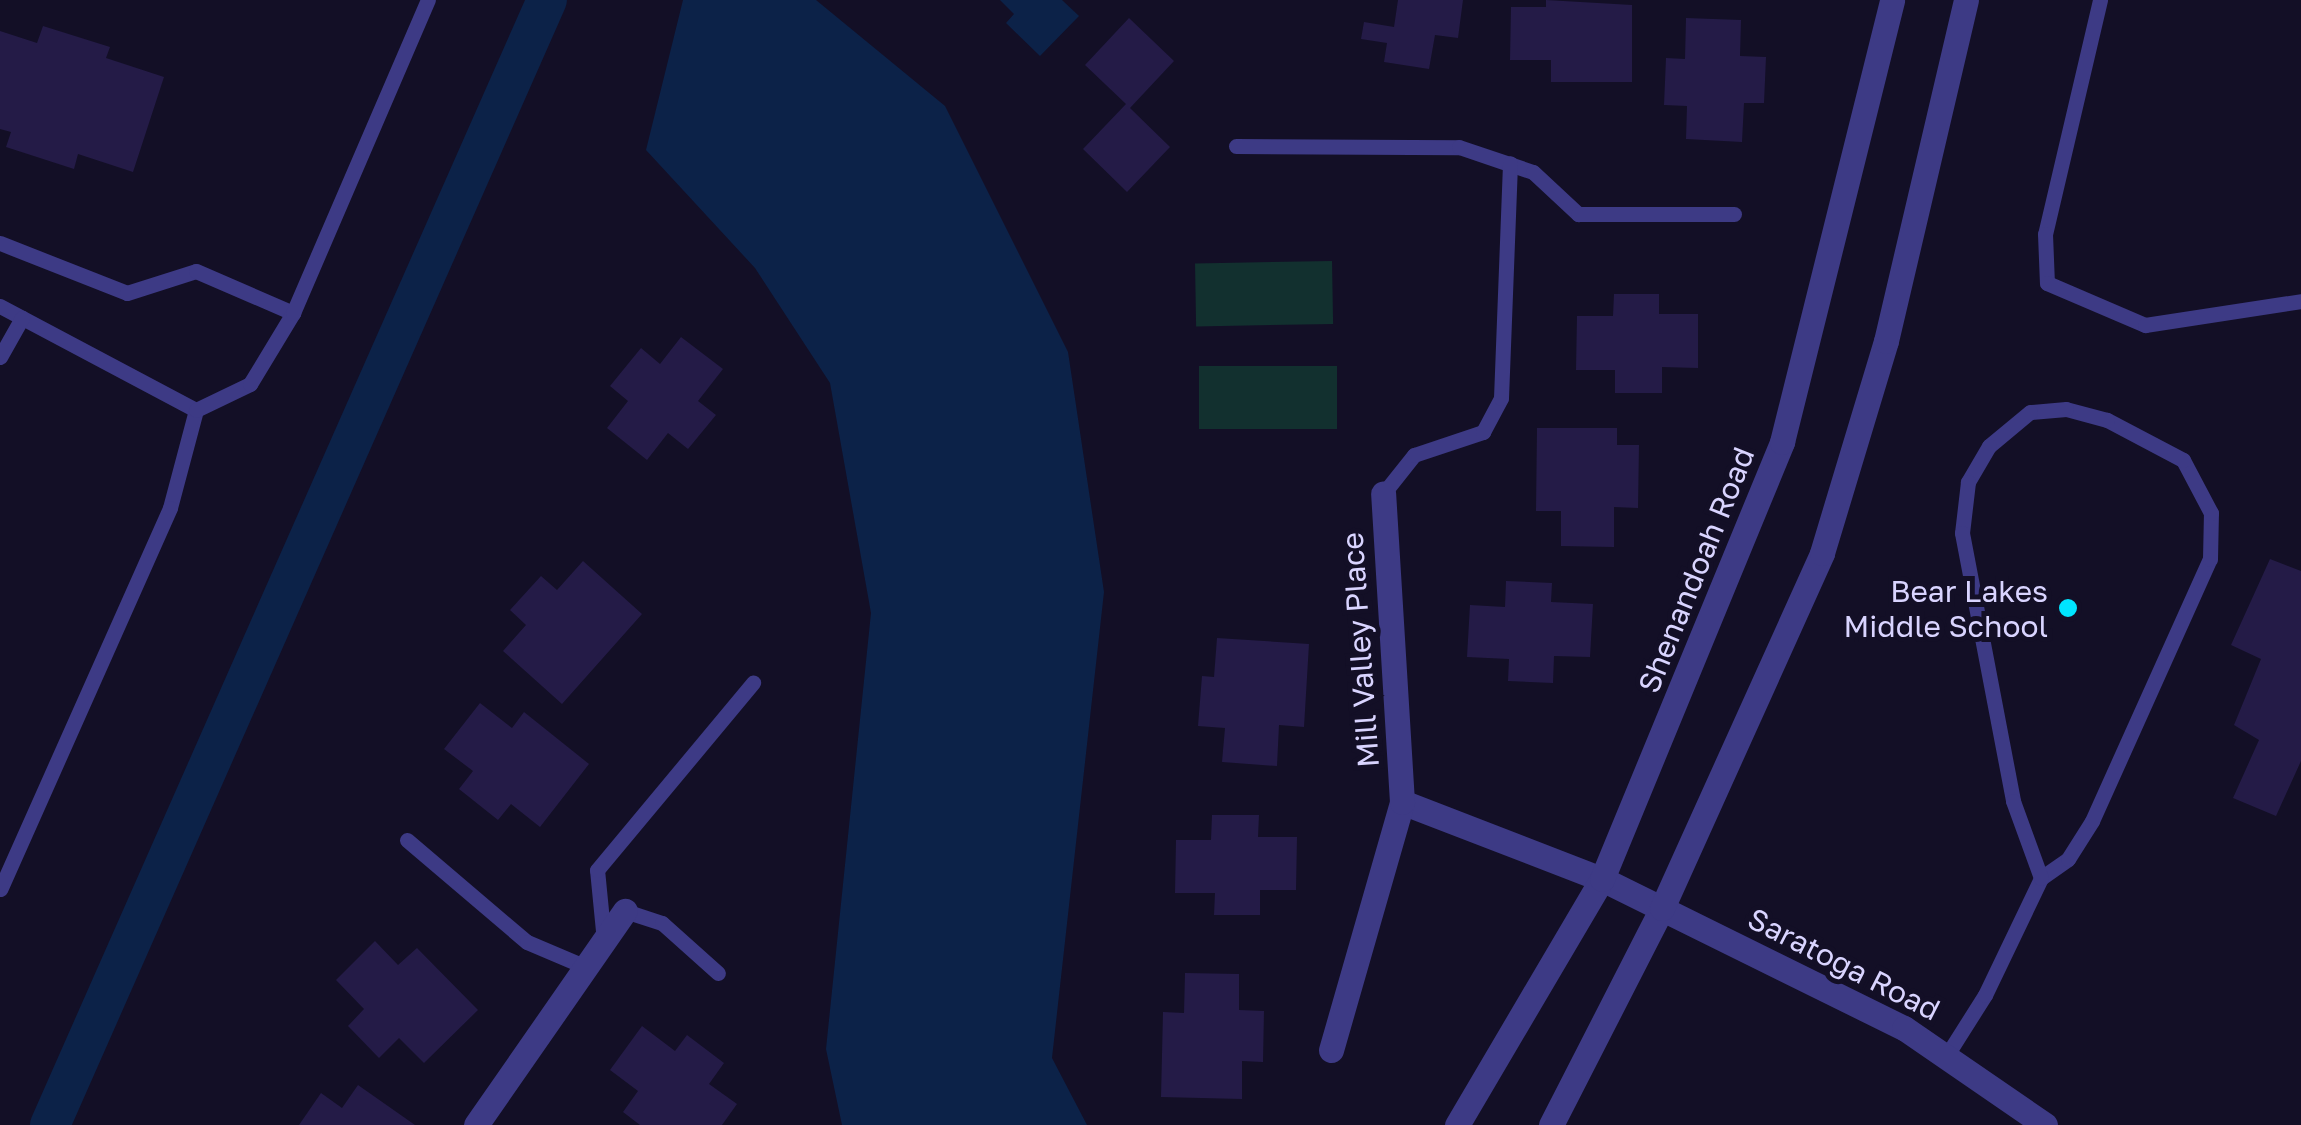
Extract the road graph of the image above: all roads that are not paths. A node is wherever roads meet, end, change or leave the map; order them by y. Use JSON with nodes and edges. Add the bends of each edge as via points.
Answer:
{"nodes":[{"id":1,"x":428,"y":0,"type":"edge"},
{"id":2,"x":1892,"y":0,"type":"edge"},
{"id":3,"x":1966,"y":0,"type":"edge"},
{"id":4,"x":2100,"y":0,"type":"edge"},
{"id":5,"x":1236,"y":146,"type":"dead end"},
{"id":6,"x":1510,"y":164,"type":"junction"},
{"id":7,"x":1734,"y":214,"type":"dead end"},
{"id":8,"x":0,"y":242,"type":"edge"},
{"id":9,"x":2301,"y":301,"type":"edge"},
{"id":10,"x":0,"y":306,"type":"edge"},
{"id":11,"x":293,"y":313,"type":"junction"},
{"id":12,"x":22,"y":318,"type":"junction"},
{"id":13,"x":0,"y":357,"type":"edge"},
{"id":14,"x":196,"y":410,"type":"junction"},
{"id":15,"x":1383,"y":494,"type":"joint"},
{"id":16,"x":753,"y":683,"type":"dead end"},
{"id":17,"x":1402,"y":802,"type":"junction"},
{"id":18,"x":407,"y":840,"type":"dead end"},
{"id":19,"x":2041,"y":878,"type":"junction"},
{"id":20,"x":1602,"y":879,"type":"junction"},
{"id":21,"x":0,"y":889,"type":"edge"},
{"id":22,"x":1662,"y":908,"type":"junction"},
{"id":23,"x":626,"y":911,"type":"joint"},
{"id":24,"x":604,"y":942,"type":"junction"},
{"id":25,"x":586,"y":967,"type":"junction"},
{"id":26,"x":718,"y":974,"type":"dead end"},
{"id":27,"x":1331,"y":1050,"type":"dead end"},
{"id":28,"x":1947,"y":1055,"type":"junction"},
{"id":29,"x":2040,"y":1123,"type":"edge"},
{"id":30,"x":476,"y":1125,"type":"edge"},
{"id":31,"x":1457,"y":1125,"type":"edge"},
{"id":32,"x":1551,"y":1125,"type":"edge"}],
"edges":[{"from":1,"to":11,"type":"lane"},
{"from":2,"to":20,"type":"street","name":"Shenandoah Road","via":[[1782,442]]},
{"from":3,"to":22,"type":"street","via":[[1886,341],[1822,553]]},
{"from":4,"to":9,"type":"lane","via":[[2046,234],[2047,282],[2145,325]]},
{"from":5,"to":6,"type":"lane","via":[[1460,147]]},
{"from":6,"to":7,"type":"lane","via":[[1533,172],[1578,214]]},
{"from":6,"to":15,"type":"lane","via":[[1500,398],[1483,432],[1414,455]]},
{"from":8,"to":11,"type":"lane","via":[[127,293],[196,271]]},
{"from":10,"to":12,"type":"lane"},
{"from":11,"to":14,"type":"lane","via":[[250,384]]},
{"from":12,"to":13,"type":"lane"},
{"from":12,"to":14,"type":"lane"},
{"from":14,"to":21,"type":"lane","via":[[170,508]]},
{"from":15,"to":17,"type":"street","name":"Mill Valley Place"},
{"from":16,"to":24,"type":"lane","via":[[598,870]]},
{"from":17,"to":20,"type":"street","name":"Mill Valley Place"},
{"from":17,"to":27,"type":"street","name":"Mill Valley Place"},
{"from":18,"to":25,"type":"lane","via":[[527,942]]},
{"from":19,"to":19,"type":"lane","via":[[2068,859],[2092,821],[2203,580],[2213,538],[2205,492],[2184,460],[2107,420],[2066,409],[2030,412],[1989,446],[1968,482],[1962,533],[2016,812]]},
{"from":19,"to":28,"type":"lane","via":[[1986,995]]},
{"from":20,"to":22,"type":"street","name":"Saratoga Road"},
{"from":20,"to":31,"type":"street","name":"Shenandoah Road"},
{"from":22,"to":28,"type":"street","name":"Saratoga Road"},
{"from":22,"to":32,"type":"street"},
{"from":23,"to":24,"type":"street"},
{"from":23,"to":26,"type":"lane","via":[[662,923]]},
{"from":24,"to":25,"type":"street"},
{"from":25,"to":30,"type":"street"},
{"from":28,"to":29,"type":"street","name":"Saratoga Road"}]}
